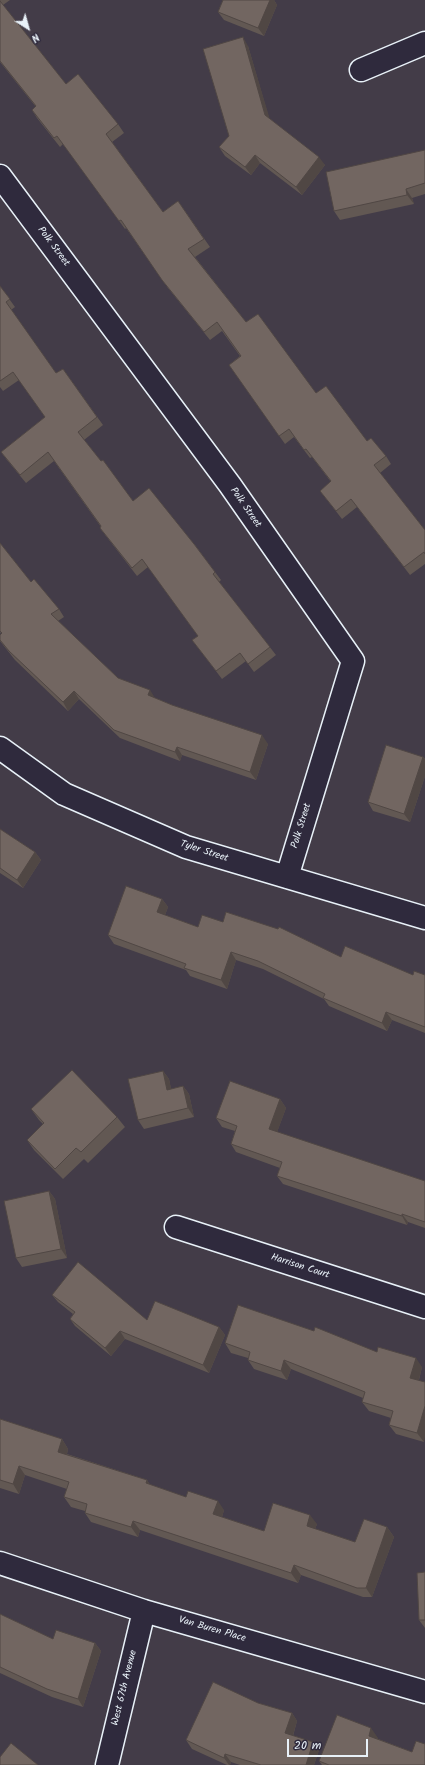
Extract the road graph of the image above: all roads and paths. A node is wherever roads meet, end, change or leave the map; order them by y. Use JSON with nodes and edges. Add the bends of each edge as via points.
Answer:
{"nodes":[{"id":1,"x":425,"y":44,"type":"edge"},
{"id":2,"x":361,"y":70,"type":"dead end"},
{"id":3,"x":0,"y":176,"type":"edge"},
{"id":4,"x":0,"y":748,"type":"edge"},
{"id":5,"x":287,"y":877,"type":"junction"},
{"id":6,"x":425,"y":918,"type":"edge"},
{"id":7,"x":176,"y":1227,"type":"dead end"},
{"id":8,"x":425,"y":1307,"type":"edge"},
{"id":9,"x":0,"y":1563,"type":"edge"},
{"id":10,"x":144,"y":1611,"type":"junction"},
{"id":11,"x":425,"y":1692,"type":"edge"},
{"id":12,"x":107,"y":1765,"type":"edge"}],
"edges":[{"from":1,"to":2,"type":"street"},
{"from":3,"to":5,"type":"street","name":"Polk Street","via":[[230,485],[353,662]]},
{"from":4,"to":5,"type":"street","name":"Tyler Street","via":[[64,794],[186,847]]},
{"from":5,"to":6,"type":"street","name":"Tyler Street"},
{"from":7,"to":8,"type":"street","name":"Harrison Court"},
{"from":9,"to":10,"type":"street","name":"Van Buren Place"},
{"from":10,"to":11,"type":"street","name":"Van Buren Place"},
{"from":10,"to":12,"type":"street","name":"West 67th Avenue"}]}
